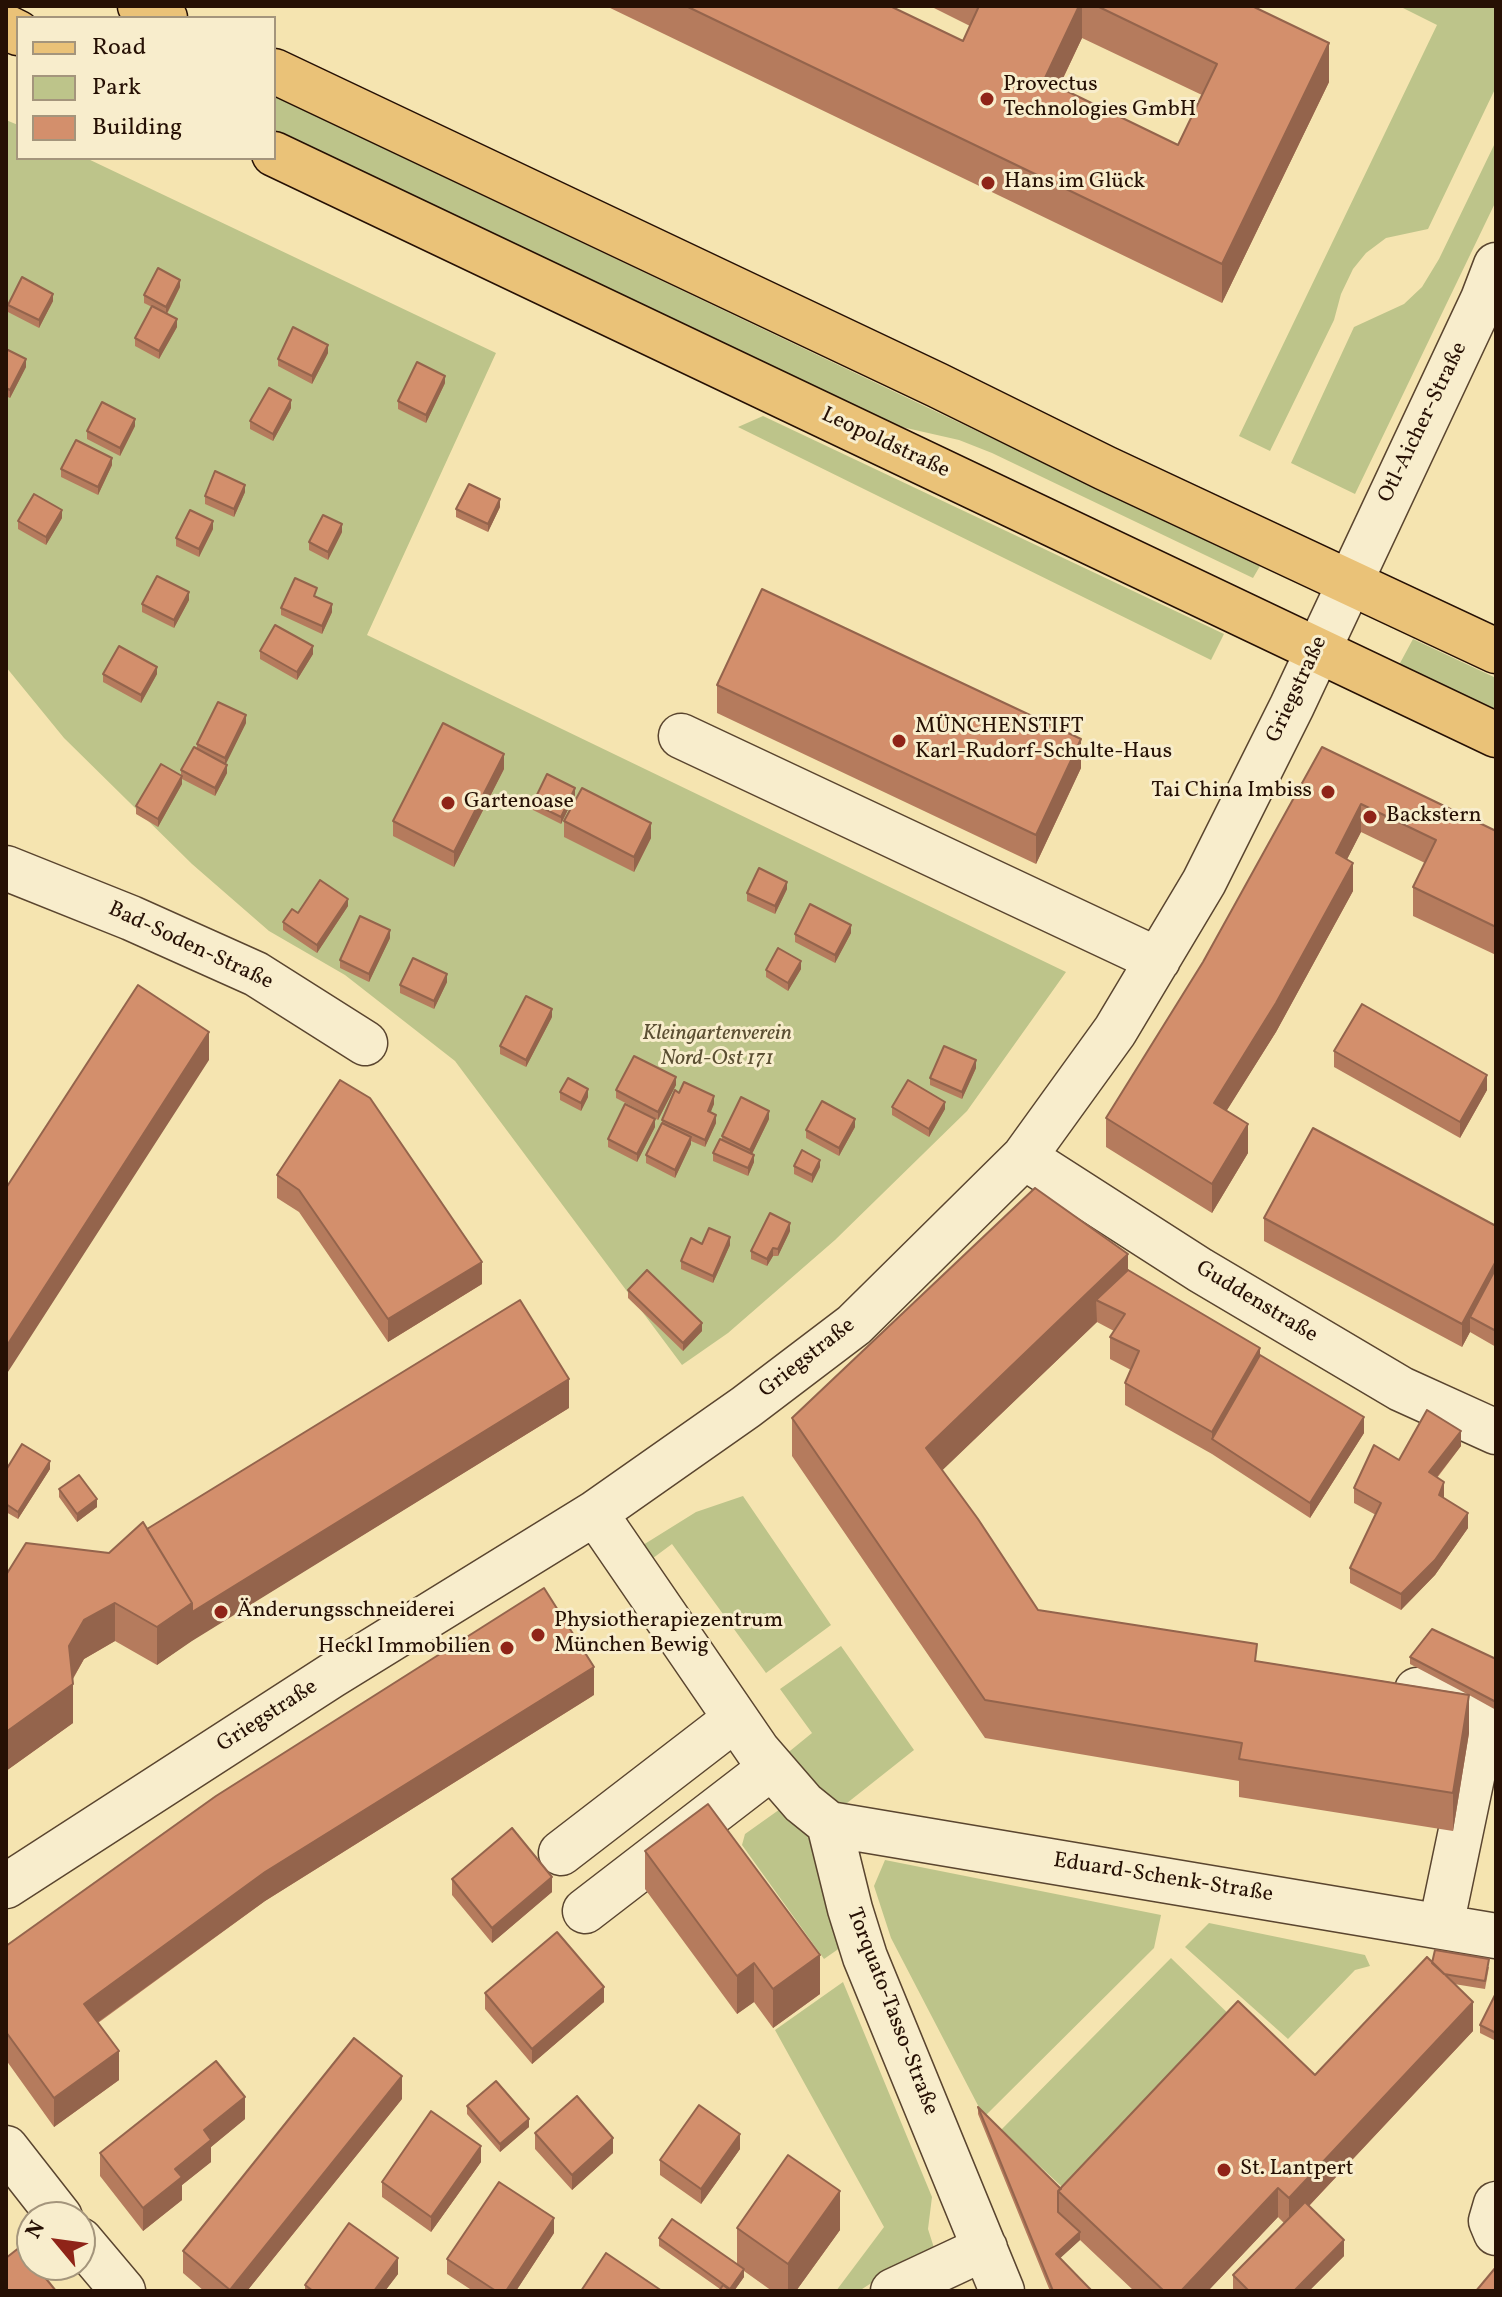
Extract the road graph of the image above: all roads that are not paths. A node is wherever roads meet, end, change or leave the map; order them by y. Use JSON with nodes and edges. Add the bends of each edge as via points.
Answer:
{"nodes":[{"id":1,"x":140,"y":6,"type":"edge"},
{"id":2,"x":161,"y":16,"type":"edge"},
{"id":3,"x":276,"y":72,"type":"edge"},
{"id":4,"x":276,"y":155,"type":"edge"},
{"id":5,"x":1496,"y":265,"type":"edge"},
{"id":6,"x":1349,"y":581,"type":"junction"},
{"id":7,"x":1317,"y":650,"type":"junction"},
{"id":8,"x":1496,"y":651,"type":"edge"},
{"id":9,"x":1496,"y":735,"type":"edge"},
{"id":10,"x":681,"y":736,"type":"dead end"},
{"id":11,"x":6,"y":868,"type":"edge"},
{"id":12,"x":1158,"y":960,"type":"junction"},
{"id":13,"x":365,"y":1043,"type":"dead end"},
{"id":14,"x":1024,"y":1157,"type":"junction"},
{"id":15,"x":1496,"y":1432,"type":"edge"},
{"id":16,"x":595,"y":1513,"type":"junction"},
{"id":17,"x":1415,"y":1689,"type":"edge"},
{"id":18,"x":735,"y":1719,"type":"junction"},
{"id":19,"x":772,"y":1767,"type":"junction"},
{"id":20,"x":829,"y":1824,"type":"junction"},
{"id":21,"x":561,"y":1853,"type":"dead end"},
{"id":22,"x":10,"y":1875,"type":"edge"},
{"id":23,"x":585,"y":1911,"type":"dead end"},
{"id":24,"x":1441,"y":1926,"type":"junction"},
{"id":25,"x":1496,"y":1936,"type":"edge"},
{"id":26,"x":9,"y":2159,"type":"edge"},
{"id":27,"x":46,"y":2201,"type":"edge"},
{"id":28,"x":1496,"y":2204,"type":"edge"},
{"id":29,"x":1496,"y":2233,"type":"edge"},
{"id":30,"x":985,"y":2248,"type":"junction"},
{"id":31,"x":96,"y":2259,"type":"edge"},
{"id":32,"x":123,"y":2291,"type":"edge"},
{"id":33,"x":893,"y":2291,"type":"edge"},
{"id":34,"x":1002,"y":2291,"type":"edge"}],
"edges":[{"from":1,"to":2,"type":"main road"},
{"from":3,"to":6,"type":"main road"},
{"from":4,"to":7,"type":"main road","name":"Leopoldstraße"},
{"from":5,"to":6,"type":"street","name":"Otl-Aicher-Straße"},
{"from":6,"to":7,"type":"street","name":"Griegstraße"},
{"from":6,"to":8,"type":"main road"},
{"from":7,"to":9,"type":"main road","name":"Leopoldstraße"},
{"from":7,"to":12,"type":"street","name":"Griegstraße","via":[[1204,882]]},
{"from":10,"to":12,"type":"street"},
{"from":11,"to":13,"type":"street","name":"Bad-Soden-Straße","via":[[256,974]]},
{"from":12,"to":14,"type":"street","name":"Griegstraße","via":[[1115,1031]]},
{"from":14,"to":15,"type":"street","name":"Guddenstraße","via":[[1401,1389]]},
{"from":14,"to":16,"type":"street","name":"Griegstraße","via":[[854,1325]]},
{"from":16,"to":18,"type":"street"},
{"from":16,"to":22,"type":"street","name":"Griegstraße"},
{"from":17,"to":24,"type":"street","via":[[1483,1725]]},
{"from":18,"to":19,"type":"street"},
{"from":18,"to":21,"type":"street"},
{"from":19,"to":20,"type":"street"},
{"from":19,"to":23,"type":"street"},
{"from":20,"to":24,"type":"street","name":"Eduard-Schenk-Straße"},
{"from":20,"to":30,"type":"street","name":"Torquato-Tasso-Straße","via":[[865,1957]]},
{"from":24,"to":25,"type":"street","name":"Eduard-Schenk-Straße"},
{"from":26,"to":27,"type":"street"},
{"from":28,"to":29,"type":"street","via":[[1491,2221]]},
{"from":30,"to":33,"type":"street"},
{"from":30,"to":34,"type":"street","name":"Torquato-Tasso-Straße"},
{"from":31,"to":32,"type":"street"}]}
